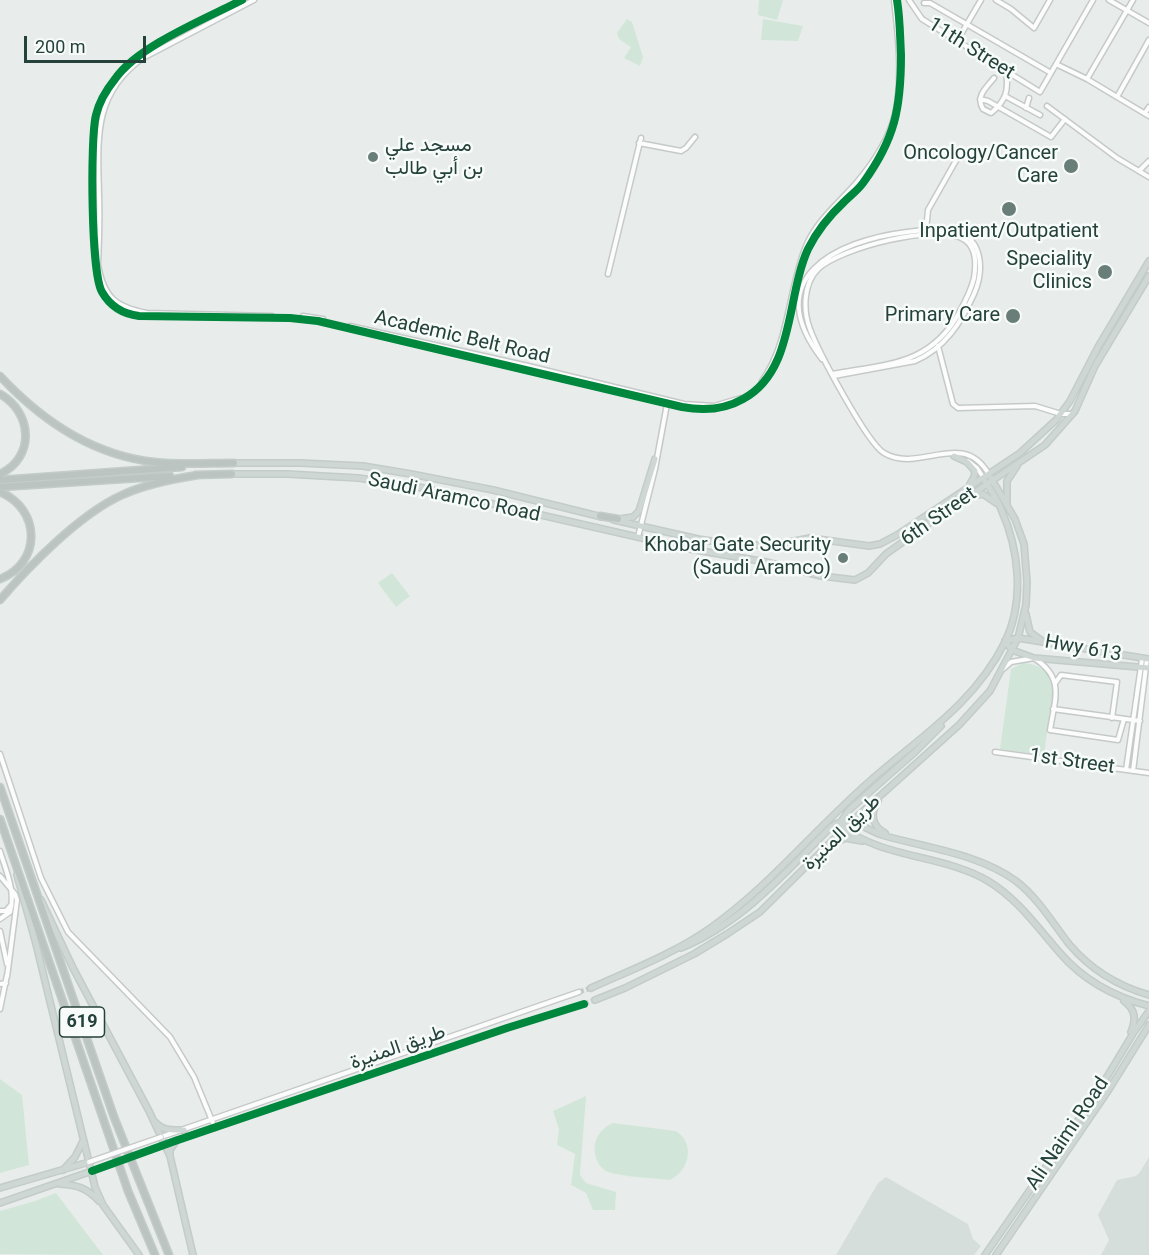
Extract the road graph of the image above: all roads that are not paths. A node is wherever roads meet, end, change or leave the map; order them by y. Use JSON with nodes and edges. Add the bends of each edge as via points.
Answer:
{"nodes":[{"id":1,"x":242,"y":0,"type":"edge"},
{"id":2,"x":254,"y":0,"type":"edge"},
{"id":3,"x":896,"y":0,"type":"edge"},
{"id":4,"x":909,"y":0,"type":"edge"},
{"id":5,"x":981,"y":0,"type":"edge"},
{"id":6,"x":996,"y":0,"type":"edge"},
{"id":7,"x":1050,"y":0,"type":"edge"},
{"id":8,"x":1093,"y":0,"type":"edge"},
{"id":9,"x":1109,"y":0,"type":"edge"},
{"id":10,"x":1133,"y":0,"type":"edge"},
{"id":11,"x":924,"y":3,"type":"dead end"},
{"id":12,"x":1128,"y":10,"type":"junction"},
{"id":13,"x":1149,"y":23,"type":"edge"},
{"id":14,"x":967,"y":24,"type":"junction"},
{"id":15,"x":1149,"y":40,"type":"edge"},
{"id":16,"x":957,"y":41,"type":"junction"},
{"id":17,"x":1056,"y":64,"type":"junction"},
{"id":18,"x":1006,"y":72,"type":"junction"},
{"id":19,"x":1051,"y":73,"type":"junction"},
{"id":20,"x":994,"y":78,"type":"dead end"},
{"id":21,"x":1087,"y":79,"type":"junction"},
{"id":22,"x":1005,"y":96,"type":"junction"},
{"id":23,"x":1117,"y":97,"type":"junction"},
{"id":24,"x":1029,"y":98,"type":"dead end"},
{"id":25,"x":980,"y":99,"type":"junction"},
{"id":26,"x":1047,"y":106,"type":"dead end"},
{"id":27,"x":1149,"y":107,"type":"edge"},
{"id":28,"x":999,"y":108,"type":"junction"},
{"id":29,"x":1026,"y":108,"type":"junction"},
{"id":30,"x":1147,"y":114,"type":"edge"},
{"id":31,"x":1040,"y":115,"type":"dead end"},
{"id":32,"x":1065,"y":119,"type":"junction"},
{"id":33,"x":695,"y":137,"type":"dead end"},
{"id":34,"x":641,"y":138,"type":"dead end"},
{"id":35,"x":639,"y":143,"type":"junction"},
{"id":36,"x":962,"y":150,"type":"dead end"},
{"id":37,"x":1149,"y":161,"type":"edge"},
{"id":38,"x":1139,"y":171,"type":"junction"},
{"id":39,"x":1149,"y":177,"type":"edge"},
{"id":40,"x":927,"y":232,"type":"junction"},
{"id":41,"x":1149,"y":261,"type":"edge"},
{"id":42,"x":608,"y":274,"type":"dead end"},
{"id":43,"x":1141,"y":275,"type":"junction"},
{"id":44,"x":1148,"y":279,"type":"edge"},
{"id":45,"x":937,"y":345,"type":"junction"},
{"id":46,"x":826,"y":364,"type":"junction"},
{"id":47,"x":833,"y":375,"type":"junction"},
{"id":48,"x":0,"y":376,"type":"edge"},
{"id":49,"x":0,"y":394,"type":"edge"},
{"id":50,"x":668,"y":402,"type":"junction"},
{"id":51,"x":1061,"y":414,"type":"junction"},
{"id":52,"x":1073,"y":414,"type":"junction"},
{"id":53,"x":944,"y":455,"type":"junction"},
{"id":54,"x":954,"y":456,"type":"junction"},
{"id":55,"x":1024,"y":458,"type":"junction"},
{"id":56,"x":656,"y":459,"type":"junction"},
{"id":57,"x":234,"y":463,"type":"junction"},
{"id":58,"x":0,"y":474,"type":"edge"},
{"id":59,"x":232,"y":474,"type":"joint"},
{"id":60,"x":198,"y":475,"type":"junction"},
{"id":61,"x":986,"y":475,"type":"junction"},
{"id":62,"x":0,"y":480,"type":"edge"},
{"id":63,"x":989,"y":482,"type":"junction"},
{"id":64,"x":0,"y":487,"type":"edge"},
{"id":65,"x":965,"y":489,"type":"junction"},
{"id":66,"x":0,"y":492,"type":"edge"},
{"id":67,"x":958,"y":503,"type":"junction"},
{"id":68,"x":1007,"y":503,"type":"junction"},
{"id":69,"x":1000,"y":506,"type":"junction"},
{"id":70,"x":600,"y":516,"type":"junction"},
{"id":71,"x":618,"y":519,"type":"joint"},
{"id":72,"x":640,"y":526,"type":"junction"},
{"id":73,"x":638,"y":538,"type":"junction"},
{"id":74,"x":0,"y":579,"type":"edge"},
{"id":75,"x":0,"y":600,"type":"edge"},
{"id":76,"x":1026,"y":605,"type":"junction"},
{"id":77,"x":1018,"y":638,"type":"junction"},
{"id":78,"x":1005,"y":641,"type":"junction"},
{"id":79,"x":1045,"y":643,"type":"junction"},
{"id":80,"x":1012,"y":650,"type":"junction"},
{"id":81,"x":1034,"y":658,"type":"junction"},
{"id":82,"x":1146,"y":659,"type":"edge"},
{"id":83,"x":1145,"y":668,"type":"edge"},
{"id":84,"x":1001,"y":671,"type":"junction"},
{"id":85,"x":1056,"y":682,"type":"junction"},
{"id":86,"x":1053,"y":709,"type":"junction"},
{"id":87,"x":949,"y":715,"type":"junction"},
{"id":88,"x":1112,"y":718,"type":"junction"},
{"id":89,"x":1124,"y":719,"type":"junction"},
{"id":90,"x":1133,"y":720,"type":"junction"},
{"id":91,"x":1140,"y":721,"type":"junction"},
{"id":92,"x":995,"y":752,"type":"dead end"},
{"id":93,"x":0,"y":753,"type":"edge"},
{"id":94,"x":1126,"y":770,"type":"junction"},
{"id":95,"x":1132,"y":771,"type":"junction"},
{"id":96,"x":1149,"y":773,"type":"edge"},
{"id":97,"x":0,"y":787,"type":"edge"},
{"id":98,"x":883,"y":793,"type":"junction"},
{"id":99,"x":0,"y":819,"type":"edge"},
{"id":100,"x":842,"y":821,"type":"junction"},
{"id":101,"x":851,"y":822,"type":"junction"},
{"id":102,"x":844,"y":829,"type":"junction"},
{"id":103,"x":895,"y":838,"type":"junction"},
{"id":104,"x":884,"y":847,"type":"junction"},
{"id":105,"x":0,"y":852,"type":"edge"},
{"id":106,"x":820,"y":853,"type":"junction"},
{"id":107,"x":0,"y":876,"type":"edge"},
{"id":108,"x":33,"y":880,"type":"junction"},
{"id":109,"x":12,"y":890,"type":"junction"},
{"id":110,"x":12,"y":904,"type":"junction"},
{"id":111,"x":0,"y":911,"type":"edge"},
{"id":112,"x":0,"y":919,"type":"edge"},
{"id":113,"x":0,"y":931,"type":"edge"},
{"id":114,"x":667,"y":954,"type":"junction"},
{"id":115,"x":7,"y":977,"type":"junction"},
{"id":116,"x":6,"y":983,"type":"junction"},
{"id":117,"x":0,"y":984,"type":"edge"},
{"id":118,"x":591,"y":988,"type":"tunnel mouth"},
{"id":119,"x":579,"y":992,"type":"tunnel mouth"},
{"id":120,"x":1113,"y":993,"type":"junction"},
{"id":121,"x":1149,"y":994,"type":"edge"},
{"id":122,"x":595,"y":1000,"type":"tunnel mouth"},
{"id":123,"x":584,"y":1004,"type":"tunnel mouth"},
{"id":124,"x":1149,"y":1006,"type":"edge"},
{"id":125,"x":0,"y":1009,"type":"edge"},
{"id":126,"x":1149,"y":1011,"type":"edge"},
{"id":127,"x":1149,"y":1027,"type":"edge"},
{"id":128,"x":1127,"y":1043,"type":"junction"},
{"id":129,"x":148,"y":1111,"type":"junction"},
{"id":130,"x":212,"y":1119,"type":"junction"},
{"id":131,"x":215,"y":1128,"type":"junction"},
{"id":132,"x":184,"y":1130,"type":"junction"},
{"id":133,"x":161,"y":1137,"type":"junction"},
{"id":134,"x":84,"y":1140,"type":"junction"},
{"id":135,"x":177,"y":1140,"type":"junction"},
{"id":136,"x":164,"y":1145,"type":"junction"},
{"id":137,"x":170,"y":1156,"type":"junction"},
{"id":138,"x":89,"y":1162,"type":"junction"},
{"id":139,"x":63,"y":1170,"type":"junction"},
{"id":140,"x":92,"y":1171,"type":"junction"},
{"id":141,"x":58,"y":1184,"type":"junction"},
{"id":142,"x":0,"y":1188,"type":"edge"},
{"id":143,"x":0,"y":1203,"type":"edge"},
{"id":144,"x":103,"y":1205,"type":"junction"},
{"id":145,"x":139,"y":1255,"type":"edge"},
{"id":146,"x":155,"y":1255,"type":"edge"},
{"id":147,"x":169,"y":1255,"type":"edge"},
{"id":148,"x":193,"y":1255,"type":"edge"},
{"id":149,"x":985,"y":1255,"type":"edge"},
{"id":150,"x":996,"y":1255,"type":"edge"}],
"edges":[{"from":1,"to":50,"type":"street","name":"Academic Belt Road","via":[[133,59],[113,80],[98,107],[93,140],[96,276],[101,292],[113,306],[139,315],[318,321]]},
{"from":2,"to":50,"type":"street","name":"Academic Belt Road","via":[[143,58],[108,97],[97,143],[98,265],[101,283],[118,304],[147,313],[312,317]]},
{"from":3,"to":50,"type":"street","name":"Academic Belt Road","via":[[901,94],[896,120],[863,182],[813,238],[774,369],[752,395],[729,406],[701,410]]},
{"from":4,"to":16,"type":"street","name":"11th Street","via":[[922,19]]},
{"from":5,"to":14,"type":"street"},
{"from":6,"to":7,"type":"street","via":[[1034,28]]},
{"from":8,"to":17,"type":"street"},
{"from":9,"to":12,"type":"street"},
{"from":10,"to":12,"type":"street"},
{"from":11,"to":14,"type":"street"},
{"from":12,"to":13,"type":"street"},
{"from":12,"to":21,"type":"street"},
{"from":14,"to":16,"type":"street"},
{"from":14,"to":19,"type":"street"},
{"from":15,"to":23,"type":"street"},
{"from":16,"to":18,"type":"street","name":"11th Street"},
{"from":17,"to":19,"type":"street"},
{"from":17,"to":21,"type":"street"},
{"from":18,"to":19,"type":"street","name":"11th Street","via":[[1040,92]]},
{"from":18,"to":22,"type":"street"},
{"from":20,"to":25,"type":"street"},
{"from":21,"to":23,"type":"street"},
{"from":22,"to":28,"type":"street"},
{"from":22,"to":29,"type":"street"},
{"from":23,"to":30,"type":"street"},
{"from":24,"to":29,"type":"street"},
{"from":25,"to":28,"type":"street"},
{"from":25,"to":28,"type":"street","via":[[988,112]]},
{"from":26,"to":32,"type":"street"},
{"from":27,"to":30,"type":"street"},
{"from":28,"to":32,"type":"street","via":[[1051,137]]},
{"from":29,"to":31,"type":"street"},
{"from":32,"to":38,"type":"street"},
{"from":33,"to":35,"type":"street","via":[[681,151]]},
{"from":34,"to":35,"type":"street"},
{"from":35,"to":42,"type":"street"},
{"from":36,"to":40,"type":"street","via":[[928,210]]},
{"from":37,"to":38,"type":"street"},
{"from":38,"to":39,"type":"street"},
{"from":40,"to":45,"type":"street","via":[[961,233],[974,243],[981,261],[974,295],[955,329]]},
{"from":40,"to":46,"type":"street","via":[[864,246],[826,263],[814,274],[807,291],[807,319]]},
{"from":40,"to":46,"type":"street","via":[[872,239],[813,268],[801,290],[800,305],[803,327]]},
{"from":41,"to":43,"type":"main road","name":"6th Street"},
{"from":43,"to":44,"type":"main road"},
{"from":43,"to":51,"type":"main road","name":"6th Street"},
{"from":44,"to":52,"type":"main road","name":"6th Street","via":[[1095,366]]},
{"from":45,"to":47,"type":"street","via":[[927,355],[908,363]]},
{"from":45,"to":51,"type":"street","via":[[957,408],[1035,406]]},
{"from":46,"to":47,"type":"street"},
{"from":47,"to":53,"type":"street","via":[[873,443],[883,453],[904,458]]},
{"from":48,"to":57,"type":"highway","via":[[41,416],[78,440],[106,452],[156,462]]},
{"from":49,"to":58,"type":"highway","via":[[20,411],[26,436],[19,458]]},
{"from":50,"to":56,"type":"street"},
{"from":51,"to":52,"type":"street"},
{"from":51,"to":61,"type":"main road","name":"6th Street","via":[[1020,453]]},
{"from":52,"to":55,"type":"main road","name":"6th Street","via":[[1045,444]]},
{"from":53,"to":54,"type":"street"},
{"from":53,"to":61,"type":"street","via":[[968,454],[978,460]]},
{"from":54,"to":61,"type":"street","via":[[972,463]]},
{"from":54,"to":65,"type":"main road","via":[[975,471]]},
{"from":55,"to":63,"type":"main road","name":"6th Street"},
{"from":55,"to":68,"type":"main road","via":[[1007,481]]},
{"from":56,"to":71,"type":"main road","via":[[639,512]]},
{"from":56,"to":72,"type":"street"},
{"from":57,"to":62,"type":"highway"},
{"from":57,"to":70,"type":"main road","name":"Saudi Aramco Road","via":[[363,466],[494,490]]},
{"from":59,"to":60,"type":"highway"},
{"from":59,"to":73,"type":"main road","name":"Saudi Aramco Road","via":[[358,478],[414,486]]},
{"from":60,"to":64,"type":"highway"},
{"from":60,"to":75,"type":"highway","via":[[145,486],[104,504],[47,552]]},
{"from":61,"to":63,"type":"main road","name":"Hwy 613"},
{"from":61,"to":65,"type":"main road","name":"6th Street"},
{"from":63,"to":67,"type":"main road","name":"6th Street"},
{"from":63,"to":68,"type":"main road","name":"Hwy 613"},
{"from":63,"to":69,"type":"main road","name":"طريق المنيرة"},
{"from":65,"to":72,"type":"main road","name":"6th Street","via":[[880,544],[856,546],[810,538],[774,545],[738,545]]},
{"from":66,"to":74,"type":"highway","via":[[20,504],[32,539],[20,566]]},
{"from":67,"to":69,"type":"main road","via":[[980,494]]},
{"from":67,"to":73,"type":"main road","name":"6th Street","via":[[855,580]]},
{"from":68,"to":76,"type":"main road","name":"Hwy 613","via":[[1024,544]]},
{"from":69,"to":78,"type":"main road","name":"طريق المنيرة","via":[[1014,551],[1018,588]]},
{"from":70,"to":71,"type":"highway"},
{"from":70,"to":72,"type":"main road","name":"Saudi Aramco Road"},
{"from":72,"to":73,"type":"street"},
{"from":76,"to":77,"type":"main road","name":"Hwy 613"},
{"from":76,"to":79,"type":"main road","via":[[1030,632]]},
{"from":77,"to":78,"type":"main road","name":"Hwy 613"},
{"from":77,"to":79,"type":"main road","name":"Hwy 613"},
{"from":77,"to":80,"type":"main road","name":"طريق المنيرة"},
{"from":78,"to":80,"type":"main road"},
{"from":78,"to":87,"type":"main road","name":"طريق المنيرة","via":[[977,686]]},
{"from":79,"to":82,"type":"main road","name":"Hwy 613"},
{"from":80,"to":81,"type":"main road"},
{"from":80,"to":84,"type":"main road","name":"طريق المنيرة"},
{"from":81,"to":83,"type":"main road"},
{"from":81,"to":84,"type":"street","via":[[1011,663]]},
{"from":81,"to":85,"type":"street","via":[[1052,673]]},
{"from":82,"to":83,"type":"street"},
{"from":83,"to":90,"type":"street"},
{"from":83,"to":91,"type":"street"},
{"from":84,"to":98,"type":"main road","name":"طريق المنيرة","via":[[990,692]]},
{"from":85,"to":86,"type":"street"},
{"from":85,"to":88,"type":"street","via":[[1061,675],[1117,682]]},
{"from":86,"to":88,"type":"street"},
{"from":86,"to":89,"type":"street","via":[[1050,730],[1095,737],[1118,740]]},
{"from":87,"to":100,"type":"main road","via":[[922,746],[849,810]]},
{"from":87,"to":114,"type":"main road","name":"طريق المنيرة","via":[[834,813],[744,902]]},
{"from":88,"to":89,"type":"street"},
{"from":89,"to":90,"type":"street"},
{"from":90,"to":91,"type":"street"},
{"from":90,"to":94,"type":"street"},
{"from":91,"to":95,"type":"street"},
{"from":92,"to":94,"type":"street","name":"1st Street"},
{"from":93,"to":130,"type":"street","via":[[42,878],[68,932],[170,1036]]},
{"from":94,"to":95,"type":"street","name":"1st Street"},
{"from":95,"to":96,"type":"street","name":"1st Street"},
{"from":97,"to":108,"type":"highway","number":"619"},
{"from":98,"to":101,"type":"main road","name":"طريق المنيرة"},
{"from":98,"to":103,"type":"main road","via":[[873,809],[874,822]]},
{"from":99,"to":134,"type":"main road","via":[[27,909]]},
{"from":99,"to":146,"type":"highway","number":"619","via":[[128,1191]]},
{"from":100,"to":101,"type":"main road"},
{"from":100,"to":102,"type":"main road"},
{"from":100,"to":114,"type":"main road","via":[[737,916]]},
{"from":101,"to":102,"type":"main road","name":"طريق المنيرة"},
{"from":101,"to":103,"type":"main road"},
{"from":102,"to":104,"type":"main road"},
{"from":102,"to":106,"type":"main road","name":"طريق المنيرة"},
{"from":103,"to":121,"type":"main road","via":[[975,860],[1008,876],[1034,897],[1085,961],[1107,977]]},
{"from":104,"to":106,"type":"main road","via":[[845,838]]},
{"from":104,"to":120,"type":"main road","via":[[954,866],[988,881],[1022,908],[1072,966]]},
{"from":105,"to":109,"type":"street"},
{"from":106,"to":122,"type":"main road","name":"طريق المنيرة","via":[[760,912],[727,934]]},
{"from":107,"to":109,"type":"street"},
{"from":108,"to":129,"type":"main road","via":[[73,968]]},
{"from":108,"to":147,"type":"highway","number":"619","via":[[114,1117]]},
{"from":109,"to":110,"type":"street"},
{"from":109,"to":115,"type":"street","via":[[17,900]]},
{"from":110,"to":111,"type":"street","via":[[6,911]]},
{"from":110,"to":112,"type":"street","via":[[10,912]]},
{"from":113,"to":115,"type":"street"},
{"from":114,"to":118,"type":"main road","name":"طريق المنيرة"},
{"from":115,"to":116,"type":"street"},
{"from":116,"to":117,"type":"street"},
{"from":116,"to":125,"type":"street"},
{"from":119,"to":130,"type":"street","name":"طريق المنيرة"},
{"from":120,"to":124,"type":"main road"},
{"from":120,"to":128,"type":"main road","via":[[1135,1015]]},
{"from":123,"to":131,"type":"street","name":"طريق المنيرة"},
{"from":126,"to":128,"type":"main road","name":"Ali Naimi Road"},
{"from":127,"to":150,"type":"main road","name":"Ali Naimi Road"},
{"from":128,"to":149,"type":"main road","name":"Ali Naimi Road"},
{"from":129,"to":132,"type":"main road","via":[[161,1127]]},
{"from":129,"to":133,"type":"main road"},
{"from":130,"to":131,"type":"street"},
{"from":130,"to":132,"type":"street","name":"طريق المنيرة"},
{"from":131,"to":135,"type":"street","name":"طريق المنيرة"},
{"from":132,"to":133,"type":"street","name":"طريق المنيرة"},
{"from":133,"to":136,"type":"main road"},
{"from":133,"to":138,"type":"street","name":"طريق المنيرة","bridge":true},
{"from":134,"to":138,"type":"main road"},
{"from":134,"to":139,"type":"main road"},
{"from":135,"to":136,"type":"street","name":"طريق المنيرة"},
{"from":135,"to":137,"type":"main road"},
{"from":136,"to":137,"type":"main road"},
{"from":136,"to":140,"type":"street","name":"طريق المنيرة","bridge":true},
{"from":137,"to":148,"type":"main road"},
{"from":138,"to":139,"type":"main road"},
{"from":138,"to":140,"type":"main road"},
{"from":139,"to":142,"type":"main road"},
{"from":140,"to":141,"type":"main road"},
{"from":140,"to":144,"type":"main road"},
{"from":141,"to":143,"type":"main road"},
{"from":141,"to":144,"type":"main road","via":[[78,1185]]},
{"from":144,"to":145,"type":"main road"}]}
